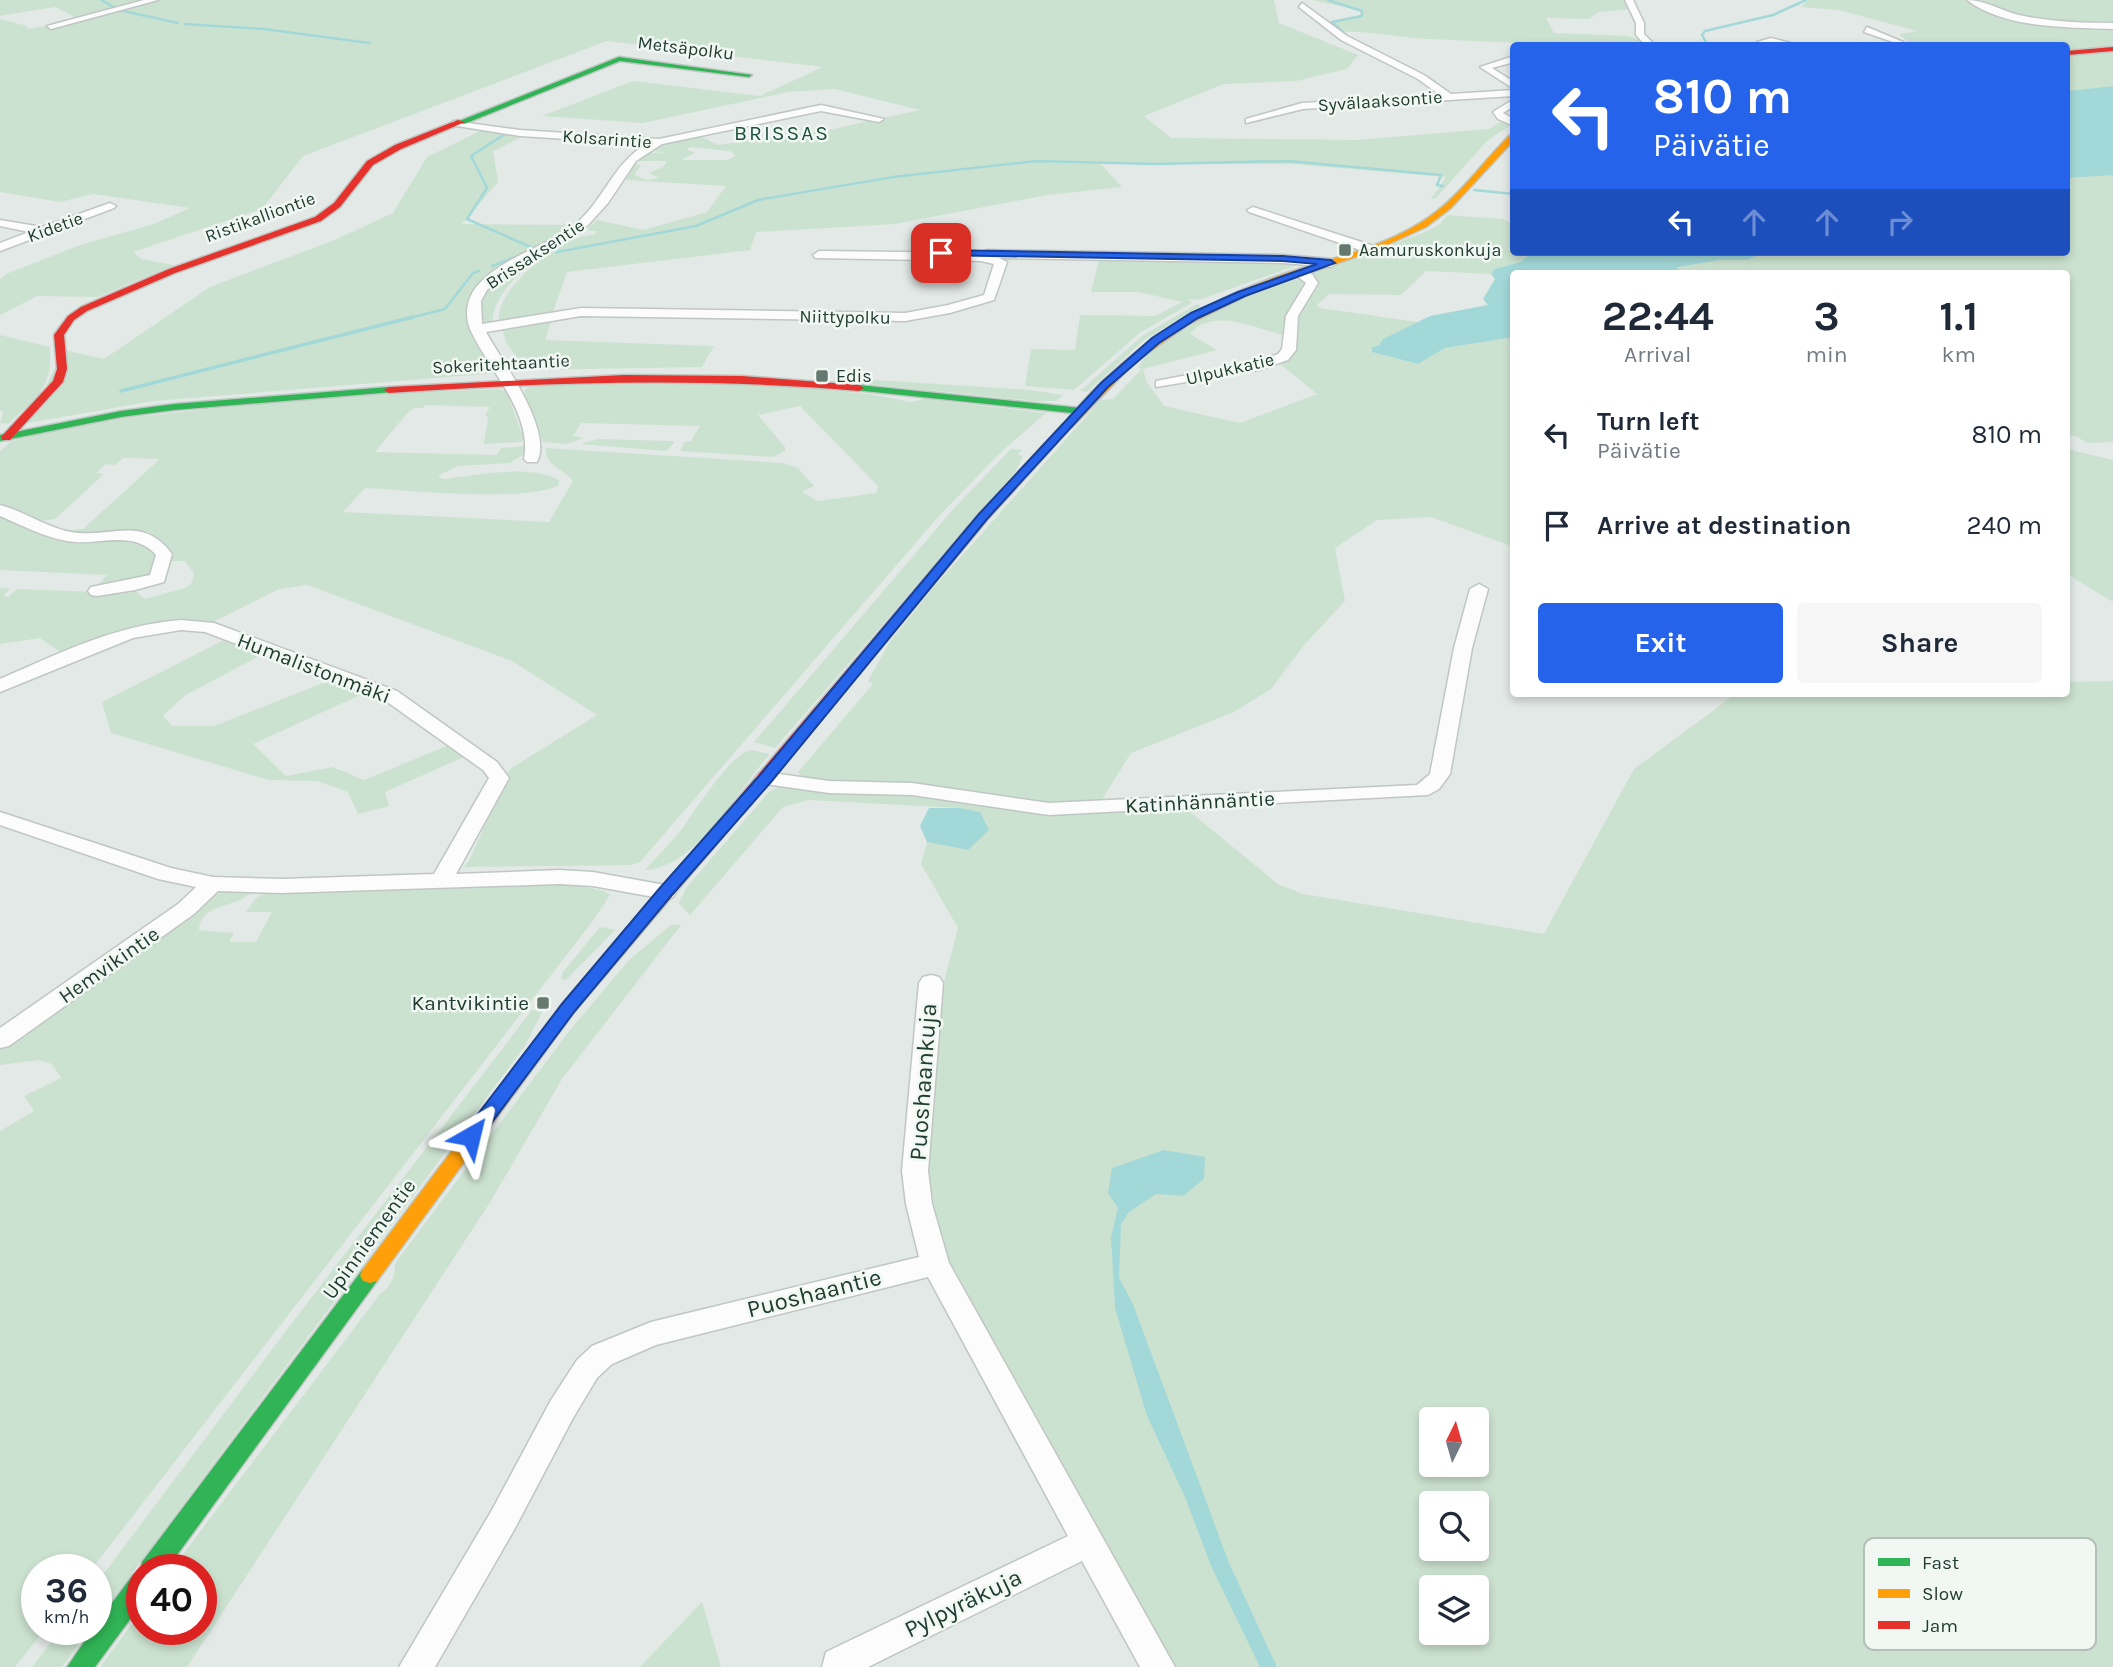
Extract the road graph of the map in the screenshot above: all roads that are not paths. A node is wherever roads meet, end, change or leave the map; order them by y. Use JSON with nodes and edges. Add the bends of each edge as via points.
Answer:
{"nodes":[{"id":1,"x":155,"y":0,"type":"edge"},
{"id":2,"x":1629,"y":0,"type":"edge"},
{"id":3,"x":1971,"y":0,"type":"edge"},
{"id":4,"x":1301,"y":5,"type":"dead end"},
{"id":5,"x":51,"y":26,"type":"dead end"},
{"id":6,"x":2113,"y":26,"type":"edge"},
{"id":7,"x":1867,"y":30,"type":"dead end"},
{"id":8,"x":1648,"y":42,"type":"edge"},
{"id":9,"x":1899,"y":42,"type":"edge"},
{"id":10,"x":2113,"y":49,"type":"edge"},
{"id":11,"x":2070,"y":53,"type":"edge"},
{"id":12,"x":619,"y":59,"type":"joint"},
{"id":13,"x":1510,"y":60,"type":"edge"},
{"id":14,"x":749,"y":75,"type":"dead end"},
{"id":15,"x":1510,"y":83,"type":"edge"},
{"id":16,"x":1510,"y":93,"type":"edge"},
{"id":17,"x":1448,"y":96,"type":"junction"},
{"id":18,"x":1510,"y":104,"type":"edge"},
{"id":19,"x":879,"y":119,"type":"dead end"},
{"id":20,"x":1510,"y":120,"type":"edge"},
{"id":21,"x":1249,"y":121,"type":"dead end"},
{"id":22,"x":457,"y":123,"type":"junction"},
{"id":23,"x":1510,"y":139,"type":"edge"},
{"id":24,"x":659,"y":142,"type":"junction"},
{"id":25,"x":110,"y":206,"type":"dead end"},
{"id":26,"x":1253,"y":210,"type":"dead end"},
{"id":27,"x":0,"y":223,"type":"edge"},
{"id":28,"x":42,"y":231,"type":"junction"},
{"id":29,"x":0,"y":247,"type":"edge"},
{"id":30,"x":1370,"y":249,"type":"junction"},
{"id":31,"x":819,"y":255,"type":"dead end"},
{"id":32,"x":870,"y":255,"type":"junction"},
{"id":33,"x":1331,"y":263,"type":"junction"},
{"id":34,"x":1299,"y":273,"type":"junction"},
{"id":35,"x":477,"y":329,"type":"junction"},
{"id":36,"x":511,"y":382,"type":"junction"},
{"id":37,"x":1161,"y":384,"type":"dead end"},
{"id":38,"x":1081,"y":411,"type":"junction"},
{"id":39,"x":2,"y":440,"type":"edge"},
{"id":40,"x":532,"y":459,"type":"dead end"},
{"id":41,"x":0,"y":510,"type":"edge"},
{"id":42,"x":1479,"y":589,"type":"dead end"},
{"id":43,"x":97,"y":591,"type":"dead end"},
{"id":44,"x":0,"y":686,"type":"edge"},
{"id":45,"x":765,"y":778,"type":"junction"},
{"id":46,"x":0,"y":818,"type":"edge"},
{"id":47,"x":442,"y":880,"type":"junction"},
{"id":48,"x":213,"y":884,"type":"junction"},
{"id":49,"x":665,"y":892,"type":"junction"},
{"id":50,"x":931,"y":983,"type":"dead end"},
{"id":51,"x":0,"y":1040,"type":"edge"},
{"id":52,"x":935,"y":1264,"type":"junction"},
{"id":53,"x":1088,"y":1542,"type":"junction"},
{"id":54,"x":164,"y":1554,"type":"edge"},
{"id":55,"x":126,"y":1605,"type":"edge"},
{"id":56,"x":838,"y":1664,"type":"dead end"},
{"id":57,"x":80,"y":1667,"type":"edge"},
{"id":58,"x":416,"y":1667,"type":"edge"},
{"id":59,"x":1158,"y":1667,"type":"edge"}],
"edges":[{"from":1,"to":5,"type":"street"},
{"from":2,"to":8,"type":"street","via":[[1640,23],[1640,35]]},
{"from":3,"to":6,"type":"street","via":[[2021,16]]},
{"from":4,"to":17,"type":"street","via":[[1344,38]]},
{"from":7,"to":9,"type":"street"},
{"from":10,"to":11,"type":"street"},
{"from":12,"to":14,"type":"street","name":"Metsäpolku"},
{"from":12,"to":22,"type":"street","name":"Ristikalliontie"},
{"from":13,"to":15,"type":"street","via":[[1485,67]]},
{"from":16,"to":17,"type":"street","name":"Syvälaaksontie"},
{"from":17,"to":21,"type":"street","name":"Syvälaaksontie","via":[[1302,106]]},
{"from":18,"to":20,"type":"street","via":[[1498,112]]},
{"from":19,"to":24,"type":"street","name":"Kolsarintie","via":[[821,108]]},
{"from":22,"to":24,"type":"street","name":"Kolsarintie","via":[[541,135]]},
{"from":22,"to":39,"type":"street","name":"Ristikalliontie","via":[[370,163],[337,205],[317,219],[183,266],[71,318],[59,335],[62,369],[58,382]]},
{"from":23,"to":30,"type":"street","name":"Upinniementie","via":[[1442,213]]},
{"from":24,"to":35,"type":"street","name":"Brissaksentie","via":[[624,166],[603,204],[584,223],[487,282],[472,306]]},
{"from":25,"to":28,"type":"street","name":"Kidetie"},
{"from":26,"to":30,"type":"street"},
{"from":27,"to":28,"type":"street"},
{"from":28,"to":29,"type":"street","name":"Kidetie"},
{"from":30,"to":33,"type":"street","name":"Upinniementie"},
{"from":31,"to":32,"type":"street","name":"Niittypolku"},
{"from":32,"to":33,"type":"street","via":[[1136,256]]},
{"from":32,"to":35,"type":"street","name":"Niittypolku","via":[[989,257],[1001,262],[990,297],[914,317],[581,312]]},
{"from":33,"to":34,"type":"street","name":"Upinniementie"},
{"from":34,"to":37,"type":"street","name":"Ulpukkatie","via":[[1310,279],[1312,286],[1292,316],[1290,346],[1283,357],[1259,366]]},
{"from":34,"to":38,"type":"street","name":"Upinniementie","via":[[1228,299],[1176,327],[1122,369]]},
{"from":35,"to":36,"type":"street"},
{"from":36,"to":38,"type":"street","name":"Sokeritehtaantie","via":[[760,379],[1059,404]]},
{"from":36,"to":39,"type":"street","name":"Sokeritehtaantie","via":[[174,407]]},
{"from":36,"to":40,"type":"street","via":[[534,448]]},
{"from":38,"to":45,"type":"street","name":"Upinniementie","via":[[983,517]]},
{"from":41,"to":43,"type":"street","via":[[78,538],[137,533],[157,544],[164,554],[158,578]]},
{"from":42,"to":45,"type":"street","name":"Katinhännäntie","via":[[1440,774],[1421,791],[1049,809],[912,789],[829,788]]},
{"from":44,"to":47,"type":"street","name":"Humalistonmäki","via":[[126,633],[185,623],[208,627],[390,695],[490,766],[499,778]]},
{"from":45,"to":49,"type":"street","name":"Upinniementie"},
{"from":46,"to":48,"type":"street","via":[[166,874]]},
{"from":47,"to":48,"type":"street"},
{"from":47,"to":49,"type":"street","via":[[593,879]]},
{"from":48,"to":51,"type":"street","name":"Hemvikintie","via":[[186,909]]},
{"from":49,"to":54,"type":"street","name":"Upinniementie","via":[[528,1060]]},
{"from":50,"to":52,"type":"street","name":"Puoshaankuja","via":[[914,1156],[921,1212]]},
{"from":52,"to":53,"type":"street"},
{"from":52,"to":58,"type":"street","name":"Puoshaantie","via":[[651,1334],[603,1355],[587,1369],[562,1409]]},
{"from":53,"to":56,"type":"street","name":"Pylpyräkuja"},
{"from":53,"to":59,"type":"street"},
{"from":55,"to":57,"type":"street"}]}
